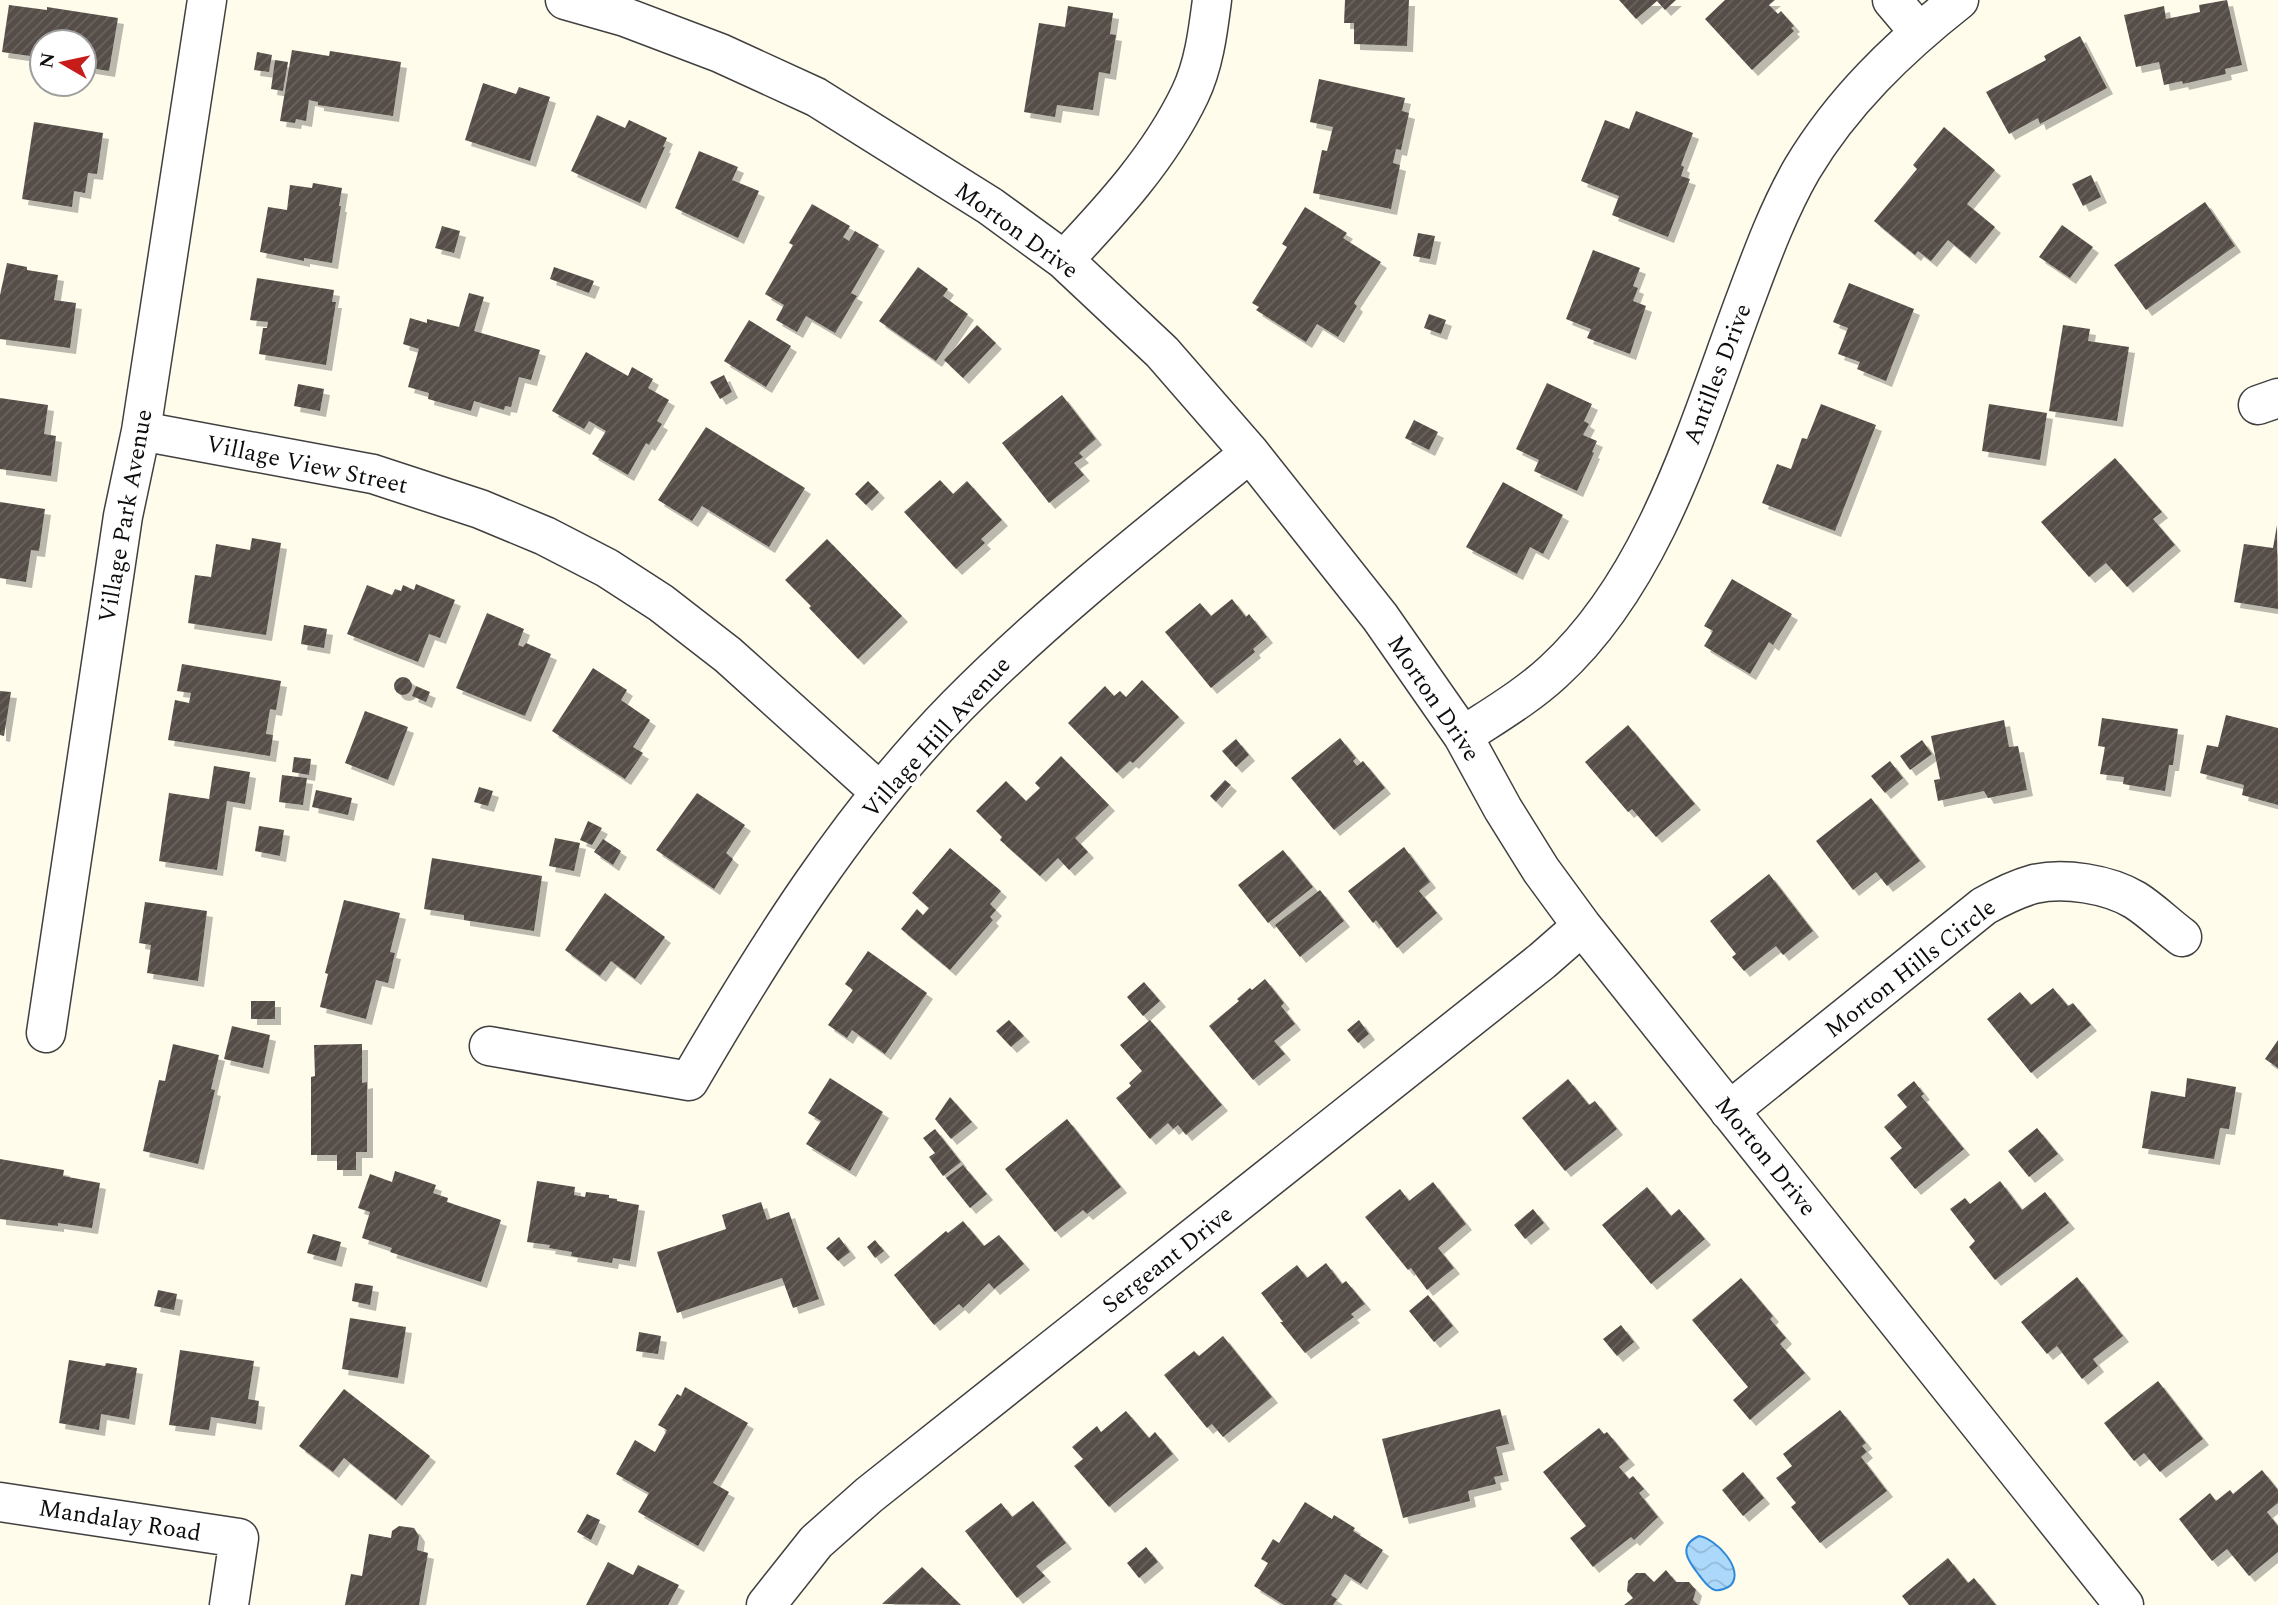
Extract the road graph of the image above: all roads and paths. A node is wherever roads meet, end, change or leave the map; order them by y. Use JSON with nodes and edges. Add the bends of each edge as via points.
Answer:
{"nodes":[{"id":1,"x":206,"y":0,"type":"edge"},
{"id":2,"x":565,"y":0,"type":"edge"},
{"id":3,"x":1212,"y":0,"type":"edge"},
{"id":4,"x":1892,"y":0,"type":"edge"},
{"id":5,"x":1959,"y":0,"type":"edge"},
{"id":6,"x":1919,"y":32,"type":"junction"},
{"id":7,"x":1064,"y":260,"type":"junction"},
{"id":8,"x":141,"y":431,"type":"junction"},
{"id":9,"x":1250,"y":453,"type":"junction"},
{"id":10,"x":1463,"y":736,"type":"junction"},
{"id":11,"x":880,"y":792,"type":"junction"},
{"id":12,"x":1582,"y":926,"type":"junction"},
{"id":13,"x":2182,"y":937,"type":"dead end"},
{"id":14,"x":46,"y":1033,"type":"dead end"},
{"id":15,"x":489,"y":1046,"type":"dead end"},
{"id":16,"x":1729,"y":1111,"type":"junction"},
{"id":17,"x":0,"y":1502,"type":"edge"},
{"id":18,"x":229,"y":1605,"type":"edge"},
{"id":19,"x":766,"y":1605,"type":"edge"},
{"id":20,"x":2124,"y":1605,"type":"edge"}],
"edges":[{"from":1,"to":8,"type":"street","name":"Village Park Avenue"},
{"from":2,"to":7,"type":"street","name":"Morton Drive","via":[[720,53],[816,97],[990,206]]},
{"from":3,"to":7,"type":"street","via":[[1207,41],[1191,92],[1165,138],[1134,181]]},
{"from":4,"to":6,"type":"street"},
{"from":5,"to":6,"type":"street","name":"Antilles Drive"},
{"from":6,"to":10,"type":"street","name":"Antilles Drive","via":[[1871,78],[1802,170],[1774,224],[1676,484],[1618,593],[1553,673]]},
{"from":7,"to":9,"type":"street","name":"Morton Drive","via":[[1161,352]]},
{"from":8,"to":11,"type":"street","name":"Village View Street","via":[[373,474],[545,536],[607,568],[690,625]]},
{"from":8,"to":14,"type":"street","name":"Village Park Avenue","via":[[123,516]]},
{"from":9,"to":10,"type":"street","name":"Morton Drive","via":[[1380,617]]},
{"from":9,"to":11,"type":"street","name":"Village Hill Avenue","via":[[1037,629],[956,707]]},
{"from":10,"to":12,"type":"street","name":"Morton Drive","via":[[1541,870]]},
{"from":11,"to":15,"type":"street","name":"Village Hill Avenue","via":[[762,958],[689,1081]]},
{"from":12,"to":16,"type":"street","name":"Morton Drive"},
{"from":12,"to":19,"type":"street","name":"Sergeant Drive","via":[[869,1495],[816,1542]]},
{"from":13,"to":16,"type":"street","name":"Morton Hills Circle","via":[[2135,900],[2101,887],[2036,884],[2008,893],[1984,906]]},
{"from":16,"to":20,"type":"street","name":"Morton Drive"},
{"from":17,"to":18,"type":"street","name":"Mandalay Road","via":[[239,1538]]}]}
